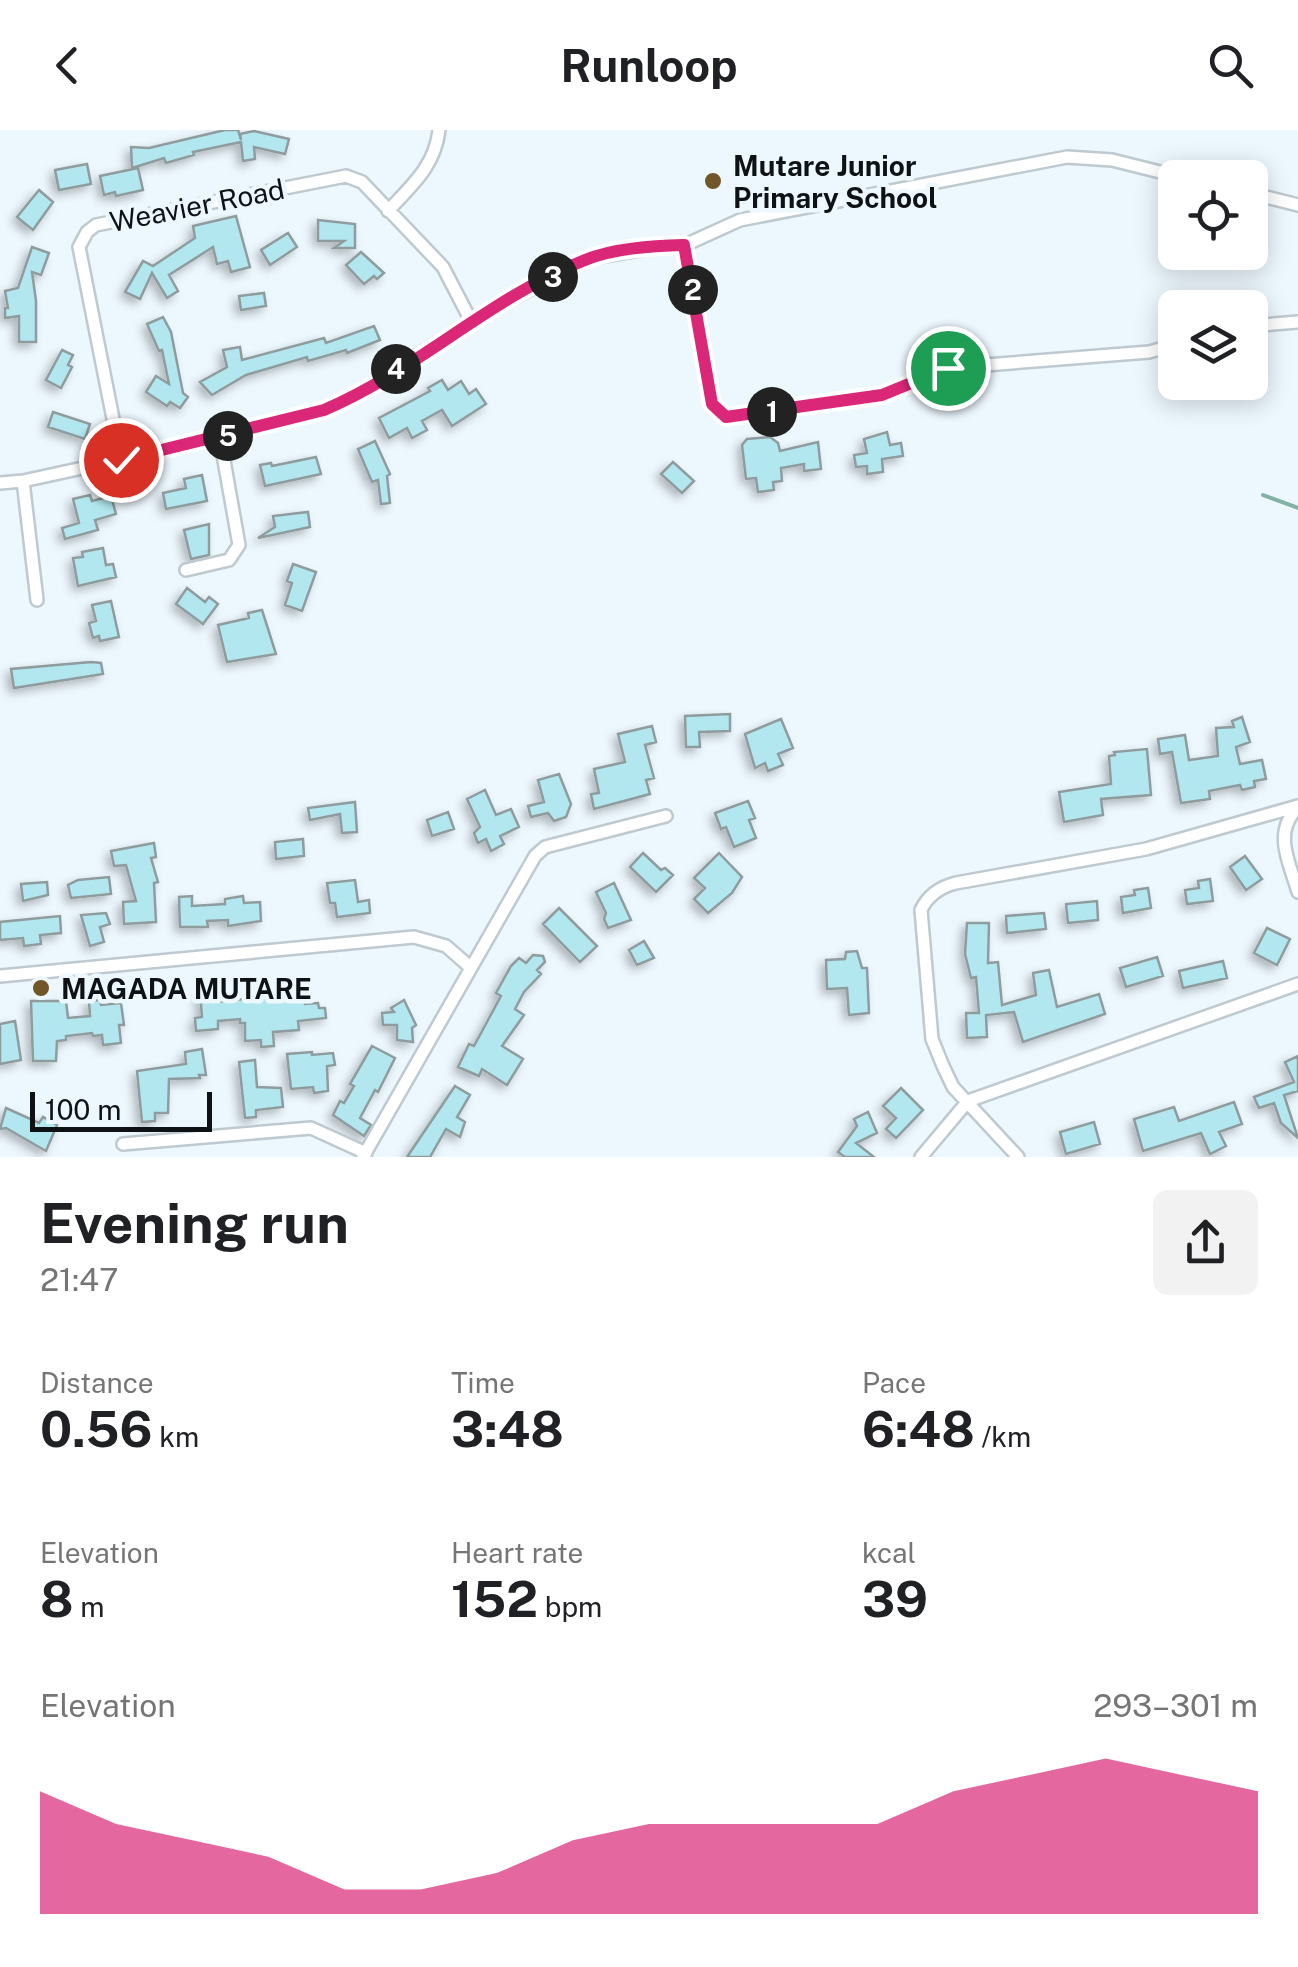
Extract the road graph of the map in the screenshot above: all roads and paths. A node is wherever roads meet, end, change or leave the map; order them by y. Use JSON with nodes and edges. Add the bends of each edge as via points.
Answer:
{"nodes":[{"id":1,"x":439,"y":130,"type":"edge"},
{"id":2,"x":1158,"y":172,"type":"edge"},
{"id":3,"x":1268,"y":198,"type":"edge"},
{"id":4,"x":1298,"y":205,"type":"edge"},
{"id":5,"x":388,"y":211,"type":"junction"},
{"id":6,"x":684,"y":245,"type":"junction"},
{"id":7,"x":471,"y":321,"type":"junction"},
{"id":8,"x":1298,"y":322,"type":"edge"},
{"id":9,"x":1268,"y":324,"type":"edge"},
{"id":10,"x":1158,"y":349,"type":"edge"},
{"id":11,"x":220,"y":438,"type":"junction"},
{"id":12,"x":121,"y":460,"type":"junction"},
{"id":13,"x":23,"y":481,"type":"junction"},
{"id":14,"x":0,"y":482,"type":"edge"},
{"id":15,"x":186,"y":570,"type":"dead end"},
{"id":16,"x":37,"y":600,"type":"dead end"},
{"id":17,"x":1298,"y":807,"type":"edge"},
{"id":18,"x":666,"y":816,"type":"dead end"},
{"id":19,"x":1298,"y":892,"type":"edge"},
{"id":20,"x":470,"y":968,"type":"junction"},
{"id":21,"x":0,"y":976,"type":"edge"},
{"id":22,"x":1298,"y":984,"type":"edge"},
{"id":23,"x":968,"y":1102,"type":"junction"},
{"id":24,"x":123,"y":1144,"type":"dead end"},
{"id":25,"x":364,"y":1155,"type":"edge"},
{"id":26,"x":921,"y":1157,"type":"edge"},
{"id":27,"x":1018,"y":1157,"type":"edge"}],
"edges":[{"from":1,"to":5,"type":"street","via":[[436,153]]},
{"from":2,"to":6,"type":"street","via":[[1067,157],[740,220]]},
{"from":3,"to":4,"type":"street"},
{"from":5,"to":7,"type":"street","name":"Weavier Road","via":[[443,267]]},
{"from":5,"to":12,"type":"street","name":"Weavier Road","via":[[362,182],[346,176],[140,214],[86,232],[79,248]]},
{"from":6,"to":7,"type":"street","via":[[587,259]]},
{"from":6,"to":10,"type":"street","via":[[712,404],[726,417],[882,395],[948,368]]},
{"from":7,"to":11,"type":"street","via":[[351,398]]},
{"from":8,"to":9,"type":"street"},
{"from":11,"to":12,"type":"street"},
{"from":11,"to":15,"type":"street","via":[[240,546],[229,560]]},
{"from":12,"to":13,"type":"street"},
{"from":13,"to":14,"type":"street"},
{"from":13,"to":16,"type":"street"},
{"from":17,"to":19,"type":"street","via":[[1281,834]]},
{"from":17,"to":23,"type":"street","via":[[1146,849],[956,883],[929,897],[921,910],[932,1039],[953,1087]]},
{"from":18,"to":20,"type":"street","via":[[545,847]]},
{"from":20,"to":21,"type":"street","via":[[446,946],[414,937]]},
{"from":20,"to":25,"type":"street"},
{"from":22,"to":23,"type":"street"},
{"from":23,"to":26,"type":"street"},
{"from":23,"to":27,"type":"street"},
{"from":24,"to":25,"type":"street","via":[[311,1128]]}]}
